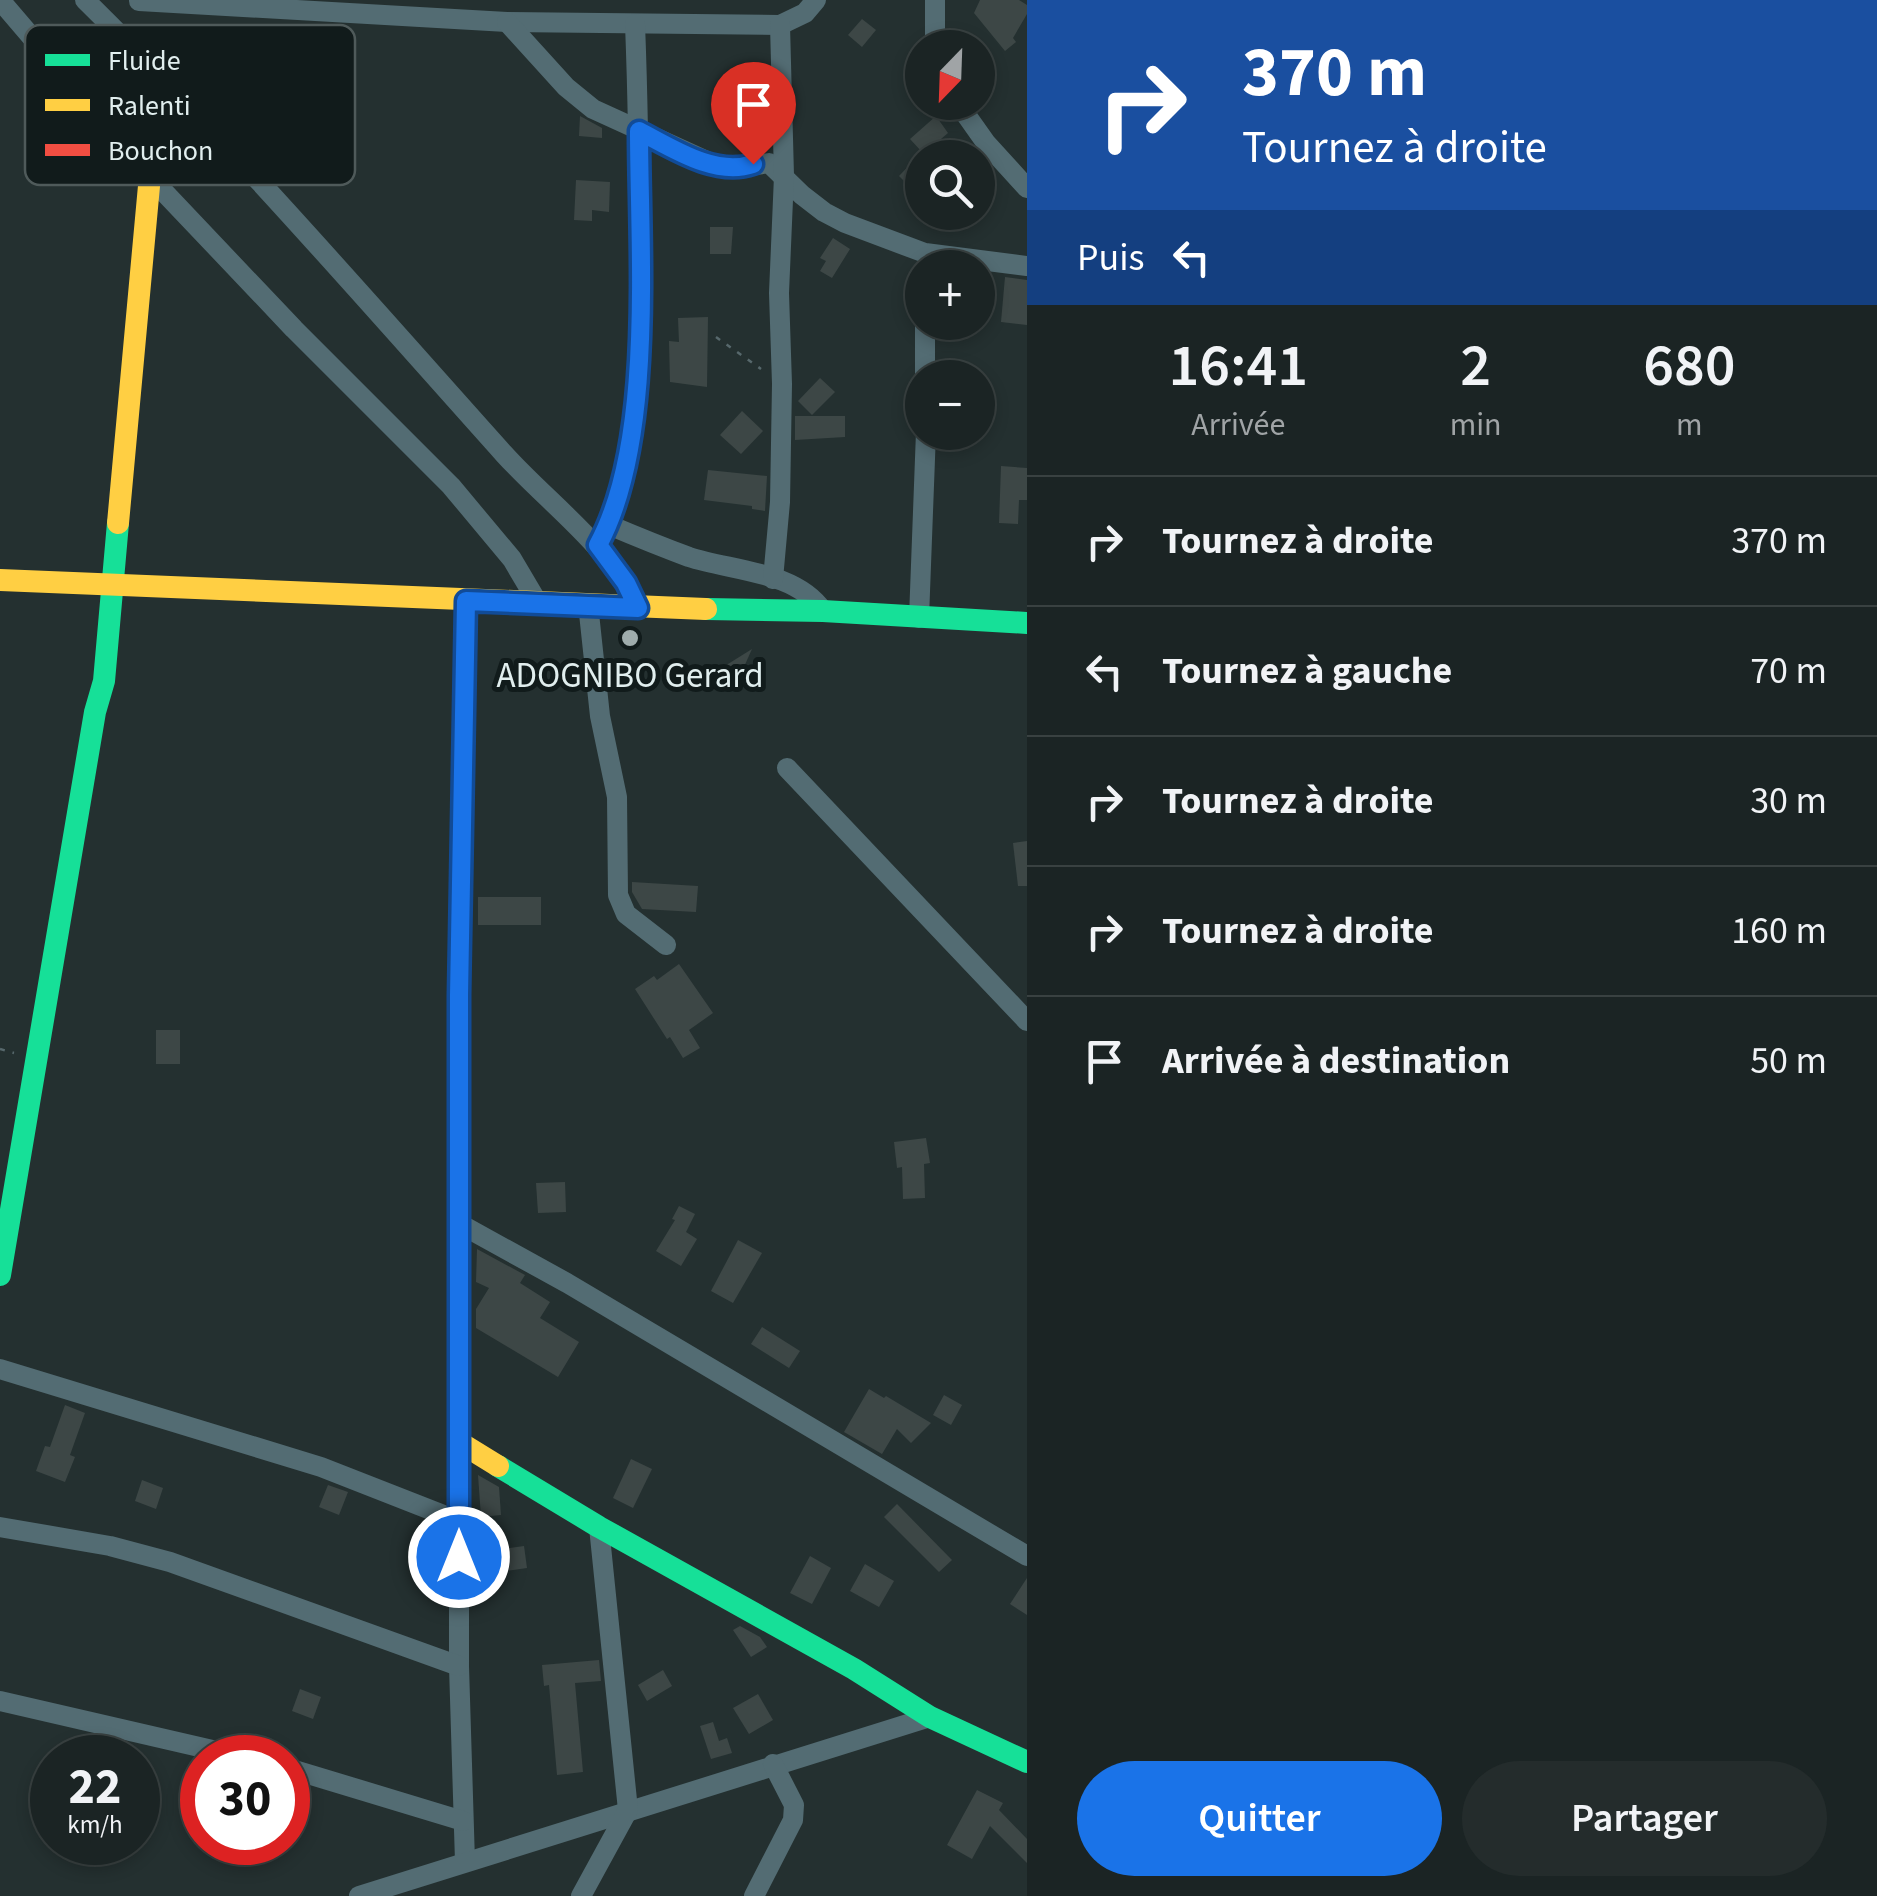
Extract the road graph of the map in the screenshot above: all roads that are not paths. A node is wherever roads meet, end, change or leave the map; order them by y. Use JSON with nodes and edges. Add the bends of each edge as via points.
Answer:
{"nodes":[{"id":1,"x":0,"y":0,"type":"edge"},
{"id":2,"x":85,"y":0,"type":"edge"},
{"id":3,"x":139,"y":0,"type":"edge"},
{"id":4,"x":816,"y":0,"type":"edge"},
{"id":5,"x":935,"y":0,"type":"edge"},
{"id":6,"x":507,"y":22,"type":"junction"},
{"id":7,"x":635,"y":24,"type":"junction"},
{"id":8,"x":110,"y":25,"type":"edge"},
{"id":9,"x":122,"y":25,"type":"edge"},
{"id":10,"x":780,"y":26,"type":"junction"},
{"id":11,"x":25,"y":29,"type":"edge"},
{"id":12,"x":935,"y":30,"type":"edge"},
{"id":13,"x":970,"y":120,"type":"edge"},
{"id":14,"x":639,"y":131,"type":"junction"},
{"id":15,"x":784,"y":176,"type":"junction"},
{"id":16,"x":149,"y":185,"type":"edge"},
{"id":17,"x":159,"y":185,"type":"edge"},
{"id":18,"x":264,"y":185,"type":"edge"},
{"id":19,"x":1027,"y":188,"type":"edge"},
{"id":20,"x":905,"y":250,"type":"edge"},
{"id":21,"x":995,"y":264,"type":"edge"},
{"id":22,"x":1027,"y":266,"type":"edge"},
{"id":23,"x":925,"y":450,"type":"edge"},
{"id":24,"x":609,"y":525,"type":"junction"},
{"id":25,"x":598,"y":545,"type":"junction"},
{"id":26,"x":773,"y":579,"type":"junction"},
{"id":27,"x":0,"y":580,"type":"edge"},
{"id":28,"x":112,"y":583,"type":"junction"},
{"id":29,"x":466,"y":601,"type":"junction"},
{"id":30,"x":538,"y":603,"type":"junction"},
{"id":31,"x":588,"y":604,"type":"junction"},
{"id":32,"x":638,"y":608,"type":"junction"},
{"id":33,"x":823,"y":611,"type":"junction"},
{"id":34,"x":919,"y":618,"type":"junction"},
{"id":35,"x":1027,"y":624,"type":"edge"},
{"id":36,"x":787,"y":768,"type":"dead end"},
{"id":37,"x":666,"y":945,"type":"dead end"},
{"id":38,"x":1027,"y":1021,"type":"edge"},
{"id":39,"x":9,"y":1161,"type":"edge"},
{"id":40,"x":460,"y":1224,"type":"junction"},
{"id":41,"x":0,"y":1276,"type":"edge"},
{"id":42,"x":0,"y":1368,"type":"edge"},
{"id":43,"x":459,"y":1442,"type":"junction"},
{"id":44,"x":459,"y":1521,"type":"junction"},
{"id":45,"x":0,"y":1526,"type":"edge"},
{"id":46,"x":599,"y":1527,"type":"junction"},
{"id":47,"x":1027,"y":1556,"type":"edge"},
{"id":48,"x":459,"y":1666,"type":"junction"},
{"id":49,"x":0,"y":1700,"type":"edge"},
{"id":50,"x":930,"y":1717,"type":"junction"},
{"id":51,"x":180,"y":1742,"type":"edge"},
{"id":52,"x":1027,"y":1762,"type":"edge"},
{"id":53,"x":772,"y":1764,"type":"junction"},
{"id":54,"x":310,"y":1775,"type":"edge"},
{"id":55,"x":628,"y":1810,"type":"junction"},
{"id":56,"x":464,"y":1822,"type":"junction"},
{"id":57,"x":465,"y":1862,"type":"junction"},
{"id":58,"x":420,"y":1876,"type":"junction"},
{"id":59,"x":359,"y":1896,"type":"edge"},
{"id":60,"x":410,"y":1896,"type":"edge"},
{"id":61,"x":582,"y":1896,"type":"edge"},
{"id":62,"x":754,"y":1896,"type":"edge"}],
"edges":[{"from":1,"to":11,"type":"street"},
{"from":2,"to":8,"type":"street"},
{"from":3,"to":6,"type":"street"},
{"from":3,"to":9,"type":"street"},
{"from":4,"to":10,"type":"street"},
{"from":5,"to":12,"type":"street"},
{"from":6,"to":7,"type":"street"},
{"from":6,"to":14,"type":"street","via":[[578,98]]},
{"from":7,"to":10,"type":"street"},
{"from":7,"to":14,"type":"street"},
{"from":10,"to":15,"type":"street"},
{"from":13,"to":19,"type":"street"},
{"from":14,"to":15,"type":"street","via":[[718,166],[769,163]]},
{"from":14,"to":24,"type":"street","via":[[639,357]]},
{"from":15,"to":20,"type":"street","via":[[824,212]]},
{"from":15,"to":26,"type":"street"},
{"from":16,"to":28,"type":"street"},
{"from":17,"to":30,"type":"street","via":[[451,486],[512,559]]},
{"from":18,"to":25,"type":"street","via":[[506,456]]},
{"from":21,"to":22,"type":"street"},
{"from":23,"to":34,"type":"street"},
{"from":24,"to":25,"type":"street"},
{"from":24,"to":26,"type":"street","via":[[692,558]]},
{"from":25,"to":32,"type":"street"},
{"from":26,"to":33,"type":"street","via":[[805,592]]},
{"from":27,"to":28,"type":"street"},
{"from":28,"to":29,"type":"street"},
{"from":28,"to":39,"type":"street","via":[[104,681]]},
{"from":29,"to":30,"type":"street"},
{"from":29,"to":40,"type":"street"},
{"from":30,"to":31,"type":"street"},
{"from":31,"to":32,"type":"street"},
{"from":31,"to":37,"type":"street","via":[[617,797],[618,894],[626,914]]},
{"from":32,"to":33,"type":"street"},
{"from":33,"to":34,"type":"street"},
{"from":34,"to":35,"type":"street"},
{"from":36,"to":38,"type":"street"},
{"from":39,"to":41,"type":"street"},
{"from":40,"to":43,"type":"street"},
{"from":40,"to":47,"type":"street"},
{"from":42,"to":44,"type":"street","via":[[320,1467]]},
{"from":43,"to":44,"type":"street"},
{"from":43,"to":46,"type":"street"},
{"from":44,"to":48,"type":"street"},
{"from":45,"to":48,"type":"street","via":[[170,1562]]},
{"from":46,"to":50,"type":"street"},
{"from":46,"to":55,"type":"street"},
{"from":48,"to":56,"type":"street"},
{"from":49,"to":51,"type":"street"},
{"from":50,"to":52,"type":"street"},
{"from":50,"to":53,"type":"street"},
{"from":53,"to":55,"type":"street"},
{"from":53,"to":62,"type":"street","via":[[794,1804],[793,1820]]},
{"from":54,"to":56,"type":"street"},
{"from":55,"to":57,"type":"street"},
{"from":55,"to":61,"type":"street"},
{"from":56,"to":57,"type":"street"},
{"from":57,"to":58,"type":"street"},
{"from":58,"to":59,"type":"street"},
{"from":58,"to":60,"type":"street"}]}
